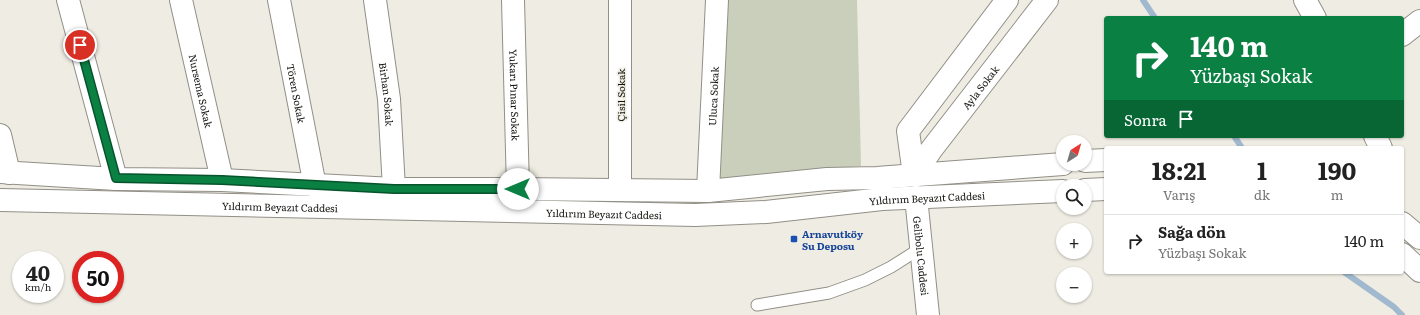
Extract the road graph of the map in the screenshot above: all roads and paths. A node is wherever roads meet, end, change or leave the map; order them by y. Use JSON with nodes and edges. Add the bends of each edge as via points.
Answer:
{"nodes":[{"id":1,"x":68,"y":0,"type":"edge"},
{"id":2,"x":181,"y":0,"type":"edge"},
{"id":3,"x":279,"y":0,"type":"edge"},
{"id":4,"x":375,"y":0,"type":"edge"},
{"id":5,"x":513,"y":0,"type":"edge"},
{"id":6,"x":620,"y":0,"type":"edge"},
{"id":7,"x":717,"y":0,"type":"edge"},
{"id":8,"x":1007,"y":0,"type":"edge"},
{"id":9,"x":1047,"y":0,"type":"edge"},
{"id":10,"x":1305,"y":0,"type":"edge"},
{"id":11,"x":1314,"y":16,"type":"edge"},
{"id":12,"x":1420,"y":21,"type":"edge"},
{"id":13,"x":1404,"y":33,"type":"edge"},
{"id":14,"x":0,"y":135,"type":"edge"},
{"id":15,"x":1104,"y":160,"type":"edge"},
{"id":16,"x":1092,"y":161,"type":"edge"},
{"id":17,"x":1056,"y":165,"type":"edge"},
{"id":18,"x":4,"y":173,"type":"edge"},
{"id":19,"x":914,"y":175,"type":"junction"},
{"id":20,"x":116,"y":178,"type":"junction"},
{"id":21,"x":222,"y":180,"type":"junction"},
{"id":22,"x":315,"y":186,"type":"junction"},
{"id":23,"x":394,"y":189,"type":"junction"},
{"id":24,"x":518,"y":189,"type":"junction"},
{"id":25,"x":1104,"y":189,"type":"edge"},
{"id":26,"x":620,"y":190,"type":"junction"},
{"id":27,"x":1092,"y":190,"type":"edge"},
{"id":28,"x":1056,"y":191,"type":"edge"},
{"id":29,"x":708,"y":192,"type":"junction"},
{"id":30,"x":916,"y":197,"type":"junction"},
{"id":31,"x":0,"y":200,"type":"edge"},
{"id":32,"x":1404,"y":225,"type":"edge"},
{"id":33,"x":1420,"y":238,"type":"edge"},
{"id":34,"x":921,"y":248,"type":"junction"},
{"id":35,"x":1404,"y":256,"type":"edge"},
{"id":36,"x":1420,"y":271,"type":"edge"},
{"id":37,"x":757,"y":304,"type":"dead end"},
{"id":38,"x":928,"y":315,"type":"edge"}],
"edges":[{"from":1,"to":20,"type":"main road"},
{"from":2,"to":21,"type":"main road","name":"Nursema Sokak"},
{"from":3,"to":22,"type":"main road","name":"Tören Sokak"},
{"from":4,"to":23,"type":"main road","name":"Birhan Sokak","via":[[389,99]]},
{"from":5,"to":24,"type":"main road","name":"Yukarı Pınar Sokak"},
{"from":6,"to":26,"type":"main road","name":"Çisil Sokak"},
{"from":7,"to":29,"type":"main road","name":"Uluca Sokak"},
{"from":8,"to":19,"type":"main road","name":"Gelibolu Caddesi","via":[[908,131]]},
{"from":9,"to":19,"type":"main road","name":"Ayla Sokak"},
{"from":10,"to":11,"type":"main road"},
{"from":12,"to":13,"type":"main road"},
{"from":14,"to":18,"type":"main road"},
{"from":15,"to":16,"type":"main road"},
{"from":17,"to":19,"type":"main road"},
{"from":18,"to":20,"type":"main road"},
{"from":19,"to":29,"type":"main road","via":[[827,179]]},
{"from":19,"to":30,"type":"main road","name":"Gelibolu Caddesi"},
{"from":20,"to":21,"type":"main road"},
{"from":21,"to":22,"type":"main road"},
{"from":22,"to":23,"type":"main road"},
{"from":23,"to":24,"type":"main road"},
{"from":24,"to":26,"type":"main road"},
{"from":25,"to":27,"type":"main road"},
{"from":26,"to":29,"type":"main road"},
{"from":28,"to":30,"type":"main road","name":"Yıldırım Beyazıt Caddesi"},
{"from":30,"to":31,"type":"main road","name":"Yıldırım Beyazıt Caddesi","via":[[766,212],[695,215]]},
{"from":30,"to":34,"type":"main road","name":"Gelibolu Caddesi"},
{"from":32,"to":33,"type":"main road"},
{"from":34,"to":37,"type":"lane","via":[[865,280],[829,293]]},
{"from":34,"to":38,"type":"main road","name":"Gelibolu Caddesi"},
{"from":35,"to":36,"type":"main road"}]}
